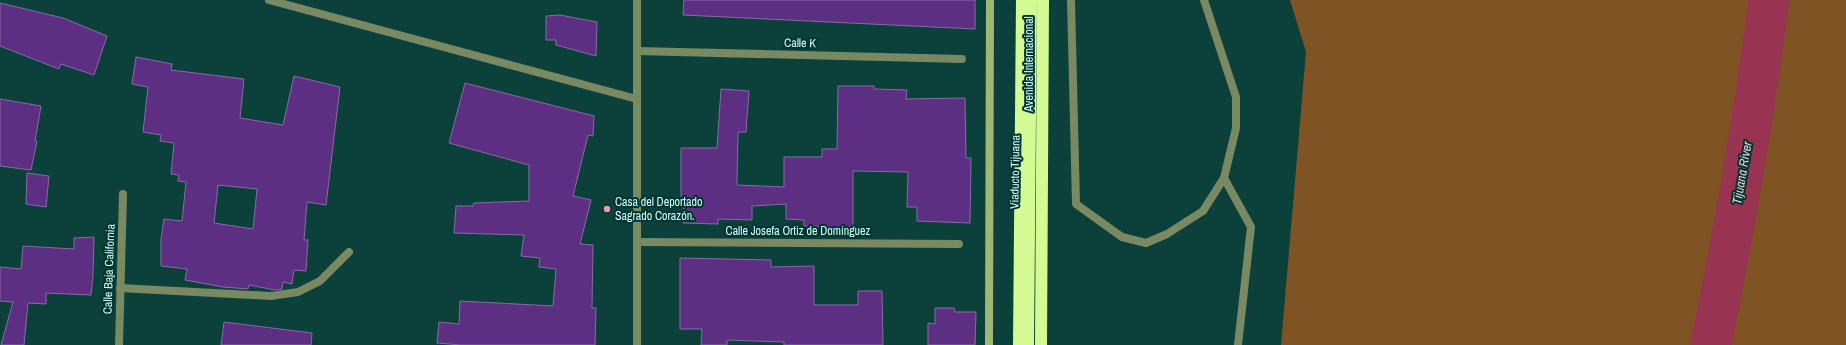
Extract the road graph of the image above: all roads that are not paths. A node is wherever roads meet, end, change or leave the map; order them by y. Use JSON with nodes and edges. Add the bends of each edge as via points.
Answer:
{"nodes":[{"id":1,"x":269,"y":0,"type":"edge"},
{"id":2,"x":637,"y":0,"type":"edge"},
{"id":3,"x":990,"y":0,"type":"edge"},
{"id":4,"x":1015,"y":0,"type":"edge"},
{"id":5,"x":1022,"y":0,"type":"edge"},
{"id":6,"x":1031,"y":0,"type":"edge"},
{"id":7,"x":1043,"y":0,"type":"edge"},
{"id":8,"x":1071,"y":0,"type":"edge"},
{"id":9,"x":1204,"y":0,"type":"edge"},
{"id":10,"x":637,"y":51,"type":"junction"},
{"id":11,"x":962,"y":59,"type":"dead end"},
{"id":12,"x":637,"y":99,"type":"junction"},
{"id":13,"x":1224,"y":178,"type":"junction"},
{"id":14,"x":123,"y":194,"type":"dead end"},
{"id":15,"x":637,"y":242,"type":"junction"},
{"id":16,"x":959,"y":244,"type":"dead end"},
{"id":17,"x":349,"y":252,"type":"dead end"},
{"id":18,"x":120,"y":288,"type":"junction"},
{"id":19,"x":119,"y":345,"type":"edge"},
{"id":20,"x":637,"y":345,"type":"edge"},
{"id":21,"x":989,"y":345,"type":"edge"},
{"id":22,"x":1013,"y":345,"type":"edge"},
{"id":23,"x":1019,"y":345,"type":"edge"},
{"id":24,"x":1028,"y":345,"type":"edge"},
{"id":25,"x":1041,"y":345,"type":"edge"},
{"id":26,"x":1238,"y":345,"type":"edge"}],
"edges":[{"from":1,"to":12,"type":"street"},
{"from":2,"to":10,"type":"street"},
{"from":3,"to":21,"type":"main road"},
{"from":4,"to":22,"type":"highway","name":"Avenida Internacional"},
{"from":5,"to":23,"type":"highway","name":"Viaducto Tijuana"},
{"from":6,"to":24,"type":"highway","name":"Viaducto Tijuana"},
{"from":7,"to":25,"type":"highway","name":"Avenida Internacional"},
{"from":8,"to":13,"type":"street","via":[[1076,204],[1122,237],[1146,243],[1167,234],[1203,210]]},
{"from":9,"to":13,"type":"street","via":[[1236,97],[1236,128]]},
{"from":10,"to":11,"type":"street","name":"Calle K"},
{"from":10,"to":12,"type":"street"},
{"from":12,"to":15,"type":"street"},
{"from":13,"to":26,"type":"street","via":[[1251,227]]},
{"from":14,"to":18,"type":"street","name":"Calle Baja California"},
{"from":15,"to":16,"type":"street","name":"Calle Josefa Ortiz de Domínguez"},
{"from":15,"to":20,"type":"street"},
{"from":17,"to":18,"type":"street","via":[[320,281],[298,292],[271,296]]},
{"from":18,"to":19,"type":"street","name":"Calle Baja California"}]}
